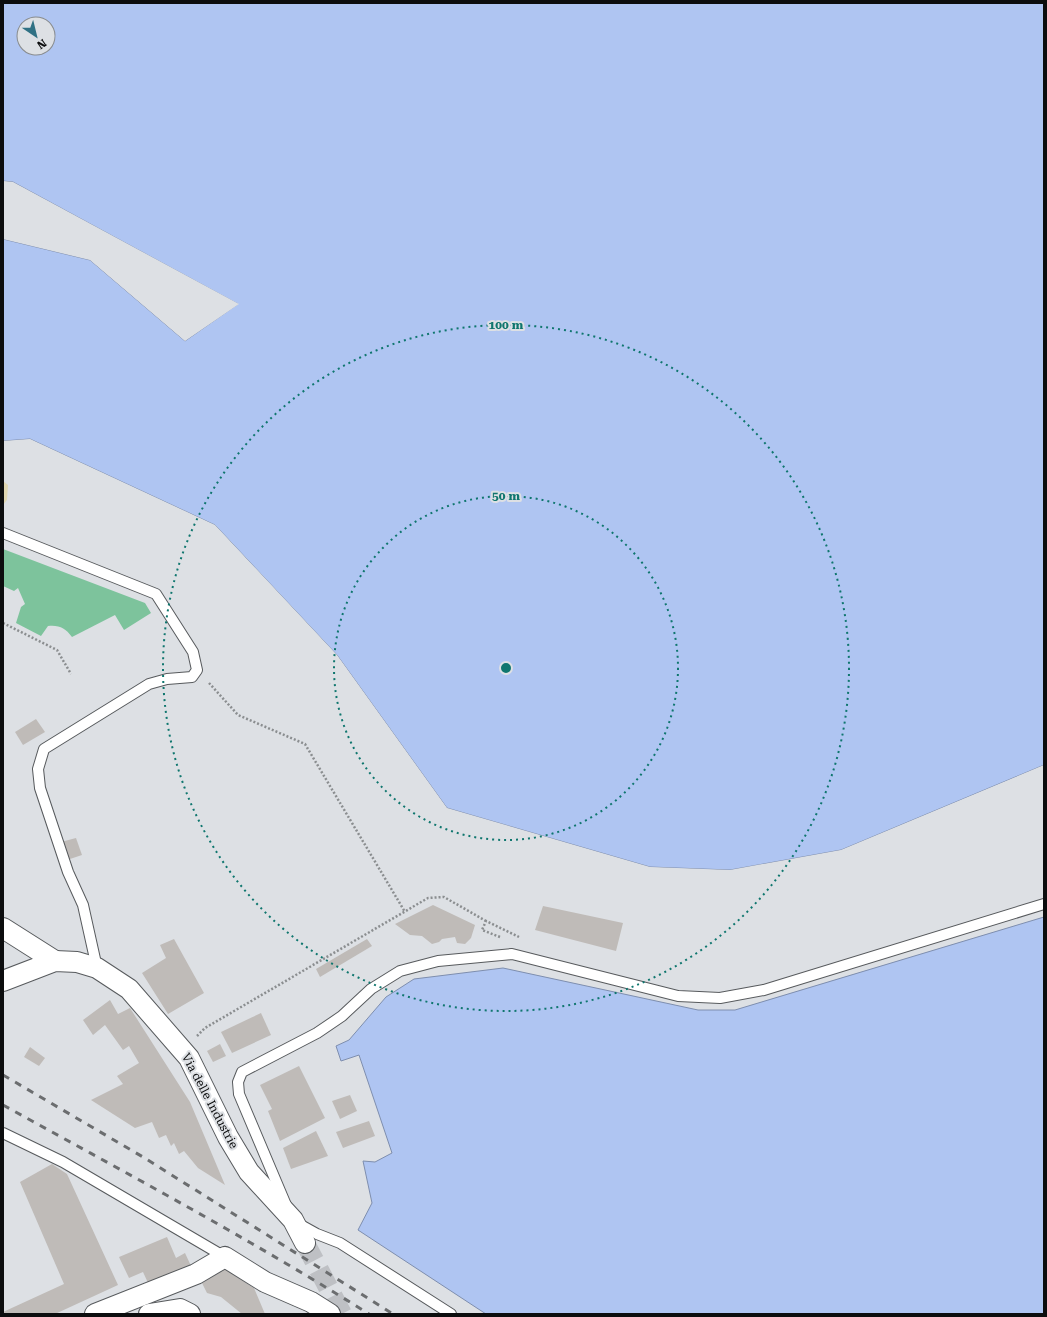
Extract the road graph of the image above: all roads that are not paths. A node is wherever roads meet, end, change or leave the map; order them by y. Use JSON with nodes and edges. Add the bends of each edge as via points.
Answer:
{"nodes":[{"id":1,"x":3,"y":533,"type":"edge"},
{"id":2,"x":1044,"y":904,"type":"edge"},
{"id":3,"x":3,"y":928,"type":"edge"},
{"id":4,"x":55,"y":961,"type":"junction"},
{"id":5,"x":98,"y":968,"type":"junction"},
{"id":6,"x":3,"y":981,"type":"edge"},
{"id":7,"x":3,"y":1133,"type":"edge"},
{"id":8,"x":293,"y":1220,"type":"junction"},
{"id":9,"x":305,"y":1243,"type":"tunnel mouth"},
{"id":10,"x":224,"y":1257,"type":"junction"},
{"id":11,"x":95,"y":1314,"type":"edge"},
{"id":12,"x":149,"y":1314,"type":"edge"},
{"id":13,"x":190,"y":1314,"type":"edge"},
{"id":14,"x":302,"y":1314,"type":"edge"},
{"id":15,"x":329,"y":1314,"type":"edge"},
{"id":16,"x":451,"y":1314,"type":"edge"}],
"edges":[{"from":1,"to":5,"type":"lane","via":[[156,594],[193,652],[197,670],[192,677],[167,679],[149,684],[44,749],[38,769],[40,788],[68,872],[83,905]]},
{"from":2,"to":8,"type":"lane","via":[[764,990],[720,998],[678,996],[512,954],[438,961],[400,971],[371,989],[342,1016],[317,1033],[242,1072],[238,1082],[239,1094]]},
{"from":3,"to":4,"type":"street"},
{"from":4,"to":5,"type":"street","name":"Via delle Industrie","via":[[77,962]]},
{"from":4,"to":6,"type":"street"},
{"from":5,"to":8,"type":"street","name":"Via delle Industrie","via":[[129,989],[183,1050],[249,1172]]},
{"from":7,"to":10,"type":"lane","via":[[63,1162]]},
{"from":8,"to":9,"type":"street","name":"Via delle Industrie"},
{"from":8,"to":16,"type":"lane","via":[[317,1234],[340,1243]]},
{"from":10,"to":11,"type":"street","via":[[196,1274]]},
{"from":10,"to":15,"type":"street","via":[[265,1282],[311,1302]]},
{"from":12,"to":13,"type":"street","via":[[180,1310]]},
{"from":14,"to":15,"type":"street","via":[[309,1310]]}]}
